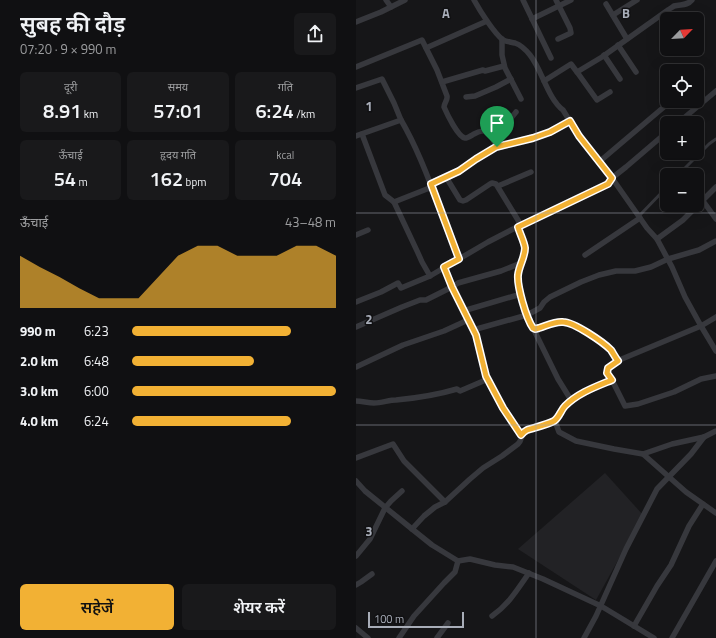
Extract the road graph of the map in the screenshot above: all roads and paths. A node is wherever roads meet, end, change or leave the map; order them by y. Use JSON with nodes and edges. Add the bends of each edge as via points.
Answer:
{"nodes":[{"id":1,"x":386,"y":0,"type":"edge"},
{"id":2,"x":405,"y":0,"type":"edge"},
{"id":3,"x":474,"y":0,"type":"edge"},
{"id":4,"x":523,"y":0,"type":"edge"},
{"id":5,"x":571,"y":0,"type":"edge"},
{"id":6,"x":637,"y":0,"type":"edge"},
{"id":7,"x":692,"y":0,"type":"edge"},
{"id":8,"x":558,"y":3,"type":"edge"},
{"id":9,"x":606,"y":4,"type":"dead end"},
{"id":10,"x":391,"y":7,"type":"junction"},
{"id":11,"x":613,"y":14,"type":"junction"},
{"id":12,"x":532,"y":19,"type":"junction"},
{"id":13,"x":488,"y":21,"type":"junction"},
{"id":14,"x":356,"y":22,"type":"edge"},
{"id":15,"x":502,"y":39,"type":"junction"},
{"id":16,"x":558,"y":39,"type":"dead end"},
{"id":17,"x":627,"y":39,"type":"junction"},
{"id":18,"x":618,"y":45,"type":"junction"},
{"id":19,"x":426,"y":48,"type":"junction"},
{"id":20,"x":604,"y":55,"type":"junction"},
{"id":21,"x":551,"y":58,"type":"dead end"},
{"id":22,"x":504,"y":66,"type":"junction"},
{"id":23,"x":356,"y":67,"type":"edge"},
{"id":24,"x":577,"y":72,"type":"junction"},
{"id":25,"x":636,"y":72,"type":"dead end"},
{"id":26,"x":511,"y":79,"type":"junction"},
{"id":27,"x":620,"y":79,"type":"dead end"},
{"id":28,"x":442,"y":82,"type":"junction"},
{"id":29,"x":544,"y":82,"type":"junction"},
{"id":30,"x":356,"y":88,"type":"edge"},
{"id":31,"x":716,"y":90,"type":"edge"},
{"id":32,"x":610,"y":92,"type":"dead end"},
{"id":33,"x":466,"y":98,"type":"dead end"},
{"id":34,"x":521,"y":99,"type":"dead end"},
{"id":35,"x":663,"y":108,"type":"edge"},
{"id":36,"x":516,"y":112,"type":"dead end"},
{"id":37,"x":686,"y":116,"type":"edge"},
{"id":38,"x":401,"y":120,"type":"junction"},
{"id":39,"x":570,"y":121,"type":"junction"},
{"id":40,"x":489,"y":132,"type":"junction"},
{"id":41,"x":359,"y":135,"type":"edge"},
{"id":42,"x":660,"y":138,"type":"edge"},
{"id":43,"x":716,"y":139,"type":"edge"},
{"id":44,"x":497,"y":147,"type":"junction"},
{"id":45,"x":600,"y":162,"type":"junction"},
{"id":46,"x":685,"y":168,"type":"edge"},
{"id":47,"x":531,"y":172,"type":"dead end"},
{"id":48,"x":446,"y":177,"type":"junction"},
{"id":49,"x":612,"y":178,"type":"junction"},
{"id":50,"x":432,"y":185,"type":"junction"},
{"id":51,"x":498,"y":186,"type":"junction"},
{"id":52,"x":716,"y":187,"type":"edge"},
{"id":53,"x":660,"y":195,"type":"edge"},
{"id":54,"x":704,"y":200,"type":"edge"},
{"id":55,"x":394,"y":202,"type":"junction"},
{"id":56,"x":704,"y":202,"type":"edge"},
{"id":57,"x":691,"y":212,"type":"edge"},
{"id":58,"x":640,"y":217,"type":"junction"},
{"id":59,"x":716,"y":219,"type":"edge"},
{"id":60,"x":519,"y":226,"type":"junction"},
{"id":61,"x":368,"y":230,"type":"dead end"},
{"id":62,"x":356,"y":235,"type":"edge"},
{"id":63,"x":657,"y":240,"type":"junction"},
{"id":64,"x":716,"y":241,"type":"edge"},
{"id":65,"x":585,"y":255,"type":"dead end"},
{"id":66,"x":459,"y":259,"type":"junction"},
{"id":67,"x":668,"y":259,"type":"junction"},
{"id":68,"x":521,"y":263,"type":"junction"},
{"id":69,"x":444,"y":267,"type":"junction"},
{"id":70,"x":430,"y":276,"type":"junction"},
{"id":71,"x":452,"y":287,"type":"junction"},
{"id":72,"x":521,"y":294,"type":"junction"},
{"id":73,"x":356,"y":302,"type":"edge"},
{"id":74,"x":464,"y":311,"type":"junction"},
{"id":75,"x":527,"y":315,"type":"junction"},
{"id":76,"x":716,"y":317,"type":"edge"},
{"id":77,"x":468,"y":320,"type":"junction"},
{"id":78,"x":532,"y":326,"type":"junction"},
{"id":79,"x":700,"y":326,"type":"junction"},
{"id":80,"x":356,"y":327,"type":"edge"},
{"id":81,"x":473,"y":330,"type":"junction"},
{"id":82,"x":716,"y":351,"type":"edge"},
{"id":83,"x":618,"y":361,"type":"junction"},
{"id":84,"x":356,"y":367,"type":"edge"},
{"id":85,"x":716,"y":376,"type":"edge"},
{"id":86,"x":488,"y":379,"type":"junction"},
{"id":87,"x":612,"y":380,"type":"junction"},
{"id":88,"x":571,"y":400,"type":"junction"},
{"id":89,"x":356,"y":401,"type":"edge"},
{"id":90,"x":555,"y":421,"type":"junction"},
{"id":91,"x":716,"y":431,"type":"edge"},
{"id":92,"x":521,"y":435,"type":"junction"},
{"id":93,"x":704,"y":437,"type":"junction"},
{"id":94,"x":643,"y":454,"type":"junction"},
{"id":95,"x":356,"y":458,"type":"edge"},
{"id":96,"x":669,"y":476,"type":"junction"},
{"id":97,"x":356,"y":481,"type":"edge"},
{"id":98,"x":402,"y":491,"type":"dead end"},
{"id":99,"x":445,"y":502,"type":"junction"},
{"id":100,"x":703,"y":504,"type":"junction"},
{"id":101,"x":385,"y":508,"type":"junction"},
{"id":102,"x":716,"y":513,"type":"edge"},
{"id":103,"x":412,"y":529,"type":"junction"},
{"id":104,"x":356,"y":556,"type":"edge"},
{"id":105,"x":458,"y":560,"type":"junction"},
{"id":106,"x":716,"y":561,"type":"edge"},
{"id":107,"x":529,"y":573,"type":"junction"},
{"id":108,"x":372,"y":574,"type":"dead end"},
{"id":109,"x":356,"y":585,"type":"edge"},
{"id":110,"x":601,"y":606,"type":"junction"},
{"id":111,"x":492,"y":616,"type":"dead end"},
{"id":112,"x":448,"y":623,"type":"dead end"},
{"id":113,"x":634,"y":626,"type":"junction"},
{"id":114,"x":356,"y":628,"type":"edge"},
{"id":115,"x":368,"y":638,"type":"edge"},
{"id":116,"x":399,"y":638,"type":"edge"},
{"id":117,"x":437,"y":638,"type":"edge"},
{"id":118,"x":584,"y":638,"type":"edge"},
{"id":119,"x":654,"y":638,"type":"edge"},
{"id":120,"x":672,"y":638,"type":"edge"}],
"edges":[{"from":1,"to":10,"type":"street"},
{"from":2,"to":10,"type":"street"},
{"from":3,"to":13,"type":"street"},
{"from":4,"to":12,"type":"street"},
{"from":5,"to":8,"type":"street"},
{"from":6,"to":11,"type":"street"},
{"from":7,"to":17,"type":"street","via":[[686,5],[673,6]]},
{"from":8,"to":12,"type":"street"},
{"from":8,"to":16,"type":"street","via":[[571,33]]},
{"from":9,"to":11,"type":"street"},
{"from":10,"to":14,"type":"street"},
{"from":11,"to":17,"type":"street"},
{"from":12,"to":21,"type":"street"},
{"from":13,"to":15,"type":"street"},
{"from":13,"to":19,"type":"street"},
{"from":15,"to":22,"type":"street"},
{"from":15,"to":29,"type":"street","via":[[524,48]]},
{"from":17,"to":18,"type":"street"},
{"from":18,"to":20,"type":"street"},
{"from":18,"to":25,"type":"street"},
{"from":19,"to":23,"type":"street","via":[[422,40]]},
{"from":19,"to":28,"type":"street"},
{"from":20,"to":24,"type":"street"},
{"from":20,"to":27,"type":"street"},
{"from":22,"to":26,"type":"street"},
{"from":22,"to":28,"type":"street"},
{"from":24,"to":29,"type":"street","via":[[571,64]]},
{"from":24,"to":32,"type":"street","via":[[597,100]]},
{"from":26,"to":33,"type":"street","via":[[496,88]]},
{"from":26,"to":34,"type":"street"},
{"from":28,"to":40,"type":"street","via":[[447,98],[444,107],[461,135],[467,138],[484,130]]},
{"from":29,"to":39,"type":"street"},
{"from":30,"to":38,"type":"street","via":[[382,78]]},
{"from":31,"to":37,"type":"street"},
{"from":35,"to":45,"type":"street"},
{"from":36,"to":40,"type":"street","via":[[507,122]]},
{"from":38,"to":41,"type":"street"},
{"from":38,"to":50,"type":"street"},
{"from":39,"to":44,"type":"street","via":[[550,132]]},
{"from":39,"to":45,"type":"street"},
{"from":40,"to":44,"type":"street"},
{"from":41,"to":55,"type":"street","via":[[385,195]]},
{"from":42,"to":49,"type":"street"},
{"from":43,"to":46,"type":"lane"},
{"from":44,"to":48,"type":"street"},
{"from":45,"to":49,"type":"street"},
{"from":47,"to":51,"type":"street"},
{"from":48,"to":50,"type":"street"},
{"from":48,"to":51,"type":"street","via":[[462,202],[490,184]]},
{"from":49,"to":58,"type":"street"},
{"from":49,"to":60,"type":"street","via":[[608,184]]},
{"from":50,"to":55,"type":"street"},
{"from":50,"to":66,"type":"street"},
{"from":51,"to":60,"type":"street"},
{"from":52,"to":54,"type":"street"},
{"from":53,"to":58,"type":"lane"},
{"from":55,"to":70,"type":"street"},
{"from":56,"to":59,"type":"street"},
{"from":57,"to":63,"type":"street"},
{"from":58,"to":63,"type":"street"},
{"from":58,"to":65,"type":"street"},
{"from":60,"to":66,"type":"street"},
{"from":60,"to":68,"type":"street","via":[[525,247]]},
{"from":61,"to":62,"type":"street"},
{"from":63,"to":67,"type":"street"},
{"from":64,"to":67,"type":"street","via":[[699,250]]},
{"from":66,"to":69,"type":"street"},
{"from":67,"to":75,"type":"street","via":[[641,270],[616,271],[580,282],[550,297],[540,308]]},
{"from":67,"to":79,"type":"street"},
{"from":68,"to":71,"type":"street"},
{"from":68,"to":72,"type":"street","via":[[518,279]]},
{"from":69,"to":70,"type":"street"},
{"from":69,"to":71,"type":"street"},
{"from":70,"to":73,"type":"street","via":[[401,288],[398,283]]},
{"from":71,"to":74,"type":"street"},
{"from":71,"to":80,"type":"street"},
{"from":72,"to":74,"type":"street"},
{"from":72,"to":75,"type":"street"},
{"from":74,"to":77,"type":"street"},
{"from":75,"to":78,"type":"street"},
{"from":75,"to":81,"type":"street"},
{"from":76,"to":79,"type":"street"},
{"from":77,"to":81,"type":"street"},
{"from":77,"to":84,"type":"street","via":[[403,345]]},
{"from":78,"to":83,"type":"street","via":[[535,329],[560,322],[571,324],[600,341]]},
{"from":78,"to":88,"type":"street"},
{"from":79,"to":82,"type":"street"},
{"from":79,"to":83,"type":"street"},
{"from":81,"to":86,"type":"street"},
{"from":83,"to":87,"type":"street","via":[[608,368],[607,373]]},
{"from":85,"to":87,"type":"street","via":[[638,404],[625,406]]},
{"from":86,"to":89,"type":"street","via":[[460,391],[457,389],[374,403]]},
{"from":86,"to":92,"type":"street"},
{"from":87,"to":88,"type":"street"},
{"from":88,"to":90,"type":"street","via":[[563,407]]},
{"from":90,"to":92,"type":"street","via":[[527,430]]},
{"from":90,"to":94,"type":"street","via":[[559,432],[576,441]]},
{"from":91,"to":93,"type":"street"},
{"from":92,"to":99,"type":"street","via":[[518,444],[483,468]]},
{"from":93,"to":94,"type":"street"},
{"from":93,"to":96,"type":"street"},
{"from":94,"to":96,"type":"street"},
{"from":95,"to":99,"type":"street","via":[[393,444],[404,462]]},
{"from":96,"to":100,"type":"street"},
{"from":96,"to":110,"type":"street","via":[[657,489],[626,549]]},
{"from":97,"to":101,"type":"street"},
{"from":98,"to":101,"type":"street"},
{"from":99,"to":103,"type":"street","via":[[435,507]]},
{"from":100,"to":102,"type":"street"},
{"from":100,"to":113,"type":"street","via":[[689,526],[671,565]]},
{"from":101,"to":103,"type":"street"},
{"from":101,"to":104,"type":"street","via":[[370,539]]},
{"from":103,"to":105,"type":"street","via":[[432,545]]},
{"from":105,"to":107,"type":"street","via":[[470,559],[513,567]]},
{"from":105,"to":116,"type":"street","via":[[455,572],[414,616]]},
{"from":106,"to":120,"type":"street"},
{"from":107,"to":110,"type":"street"},
{"from":107,"to":111,"type":"street","via":[[504,608]]},
{"from":108,"to":109,"type":"street"},
{"from":110,"to":113,"type":"street"},
{"from":110,"to":118,"type":"street"},
{"from":112,"to":117,"type":"street"},
{"from":113,"to":119,"type":"street"},
{"from":114,"to":115,"type":"street"}]}
